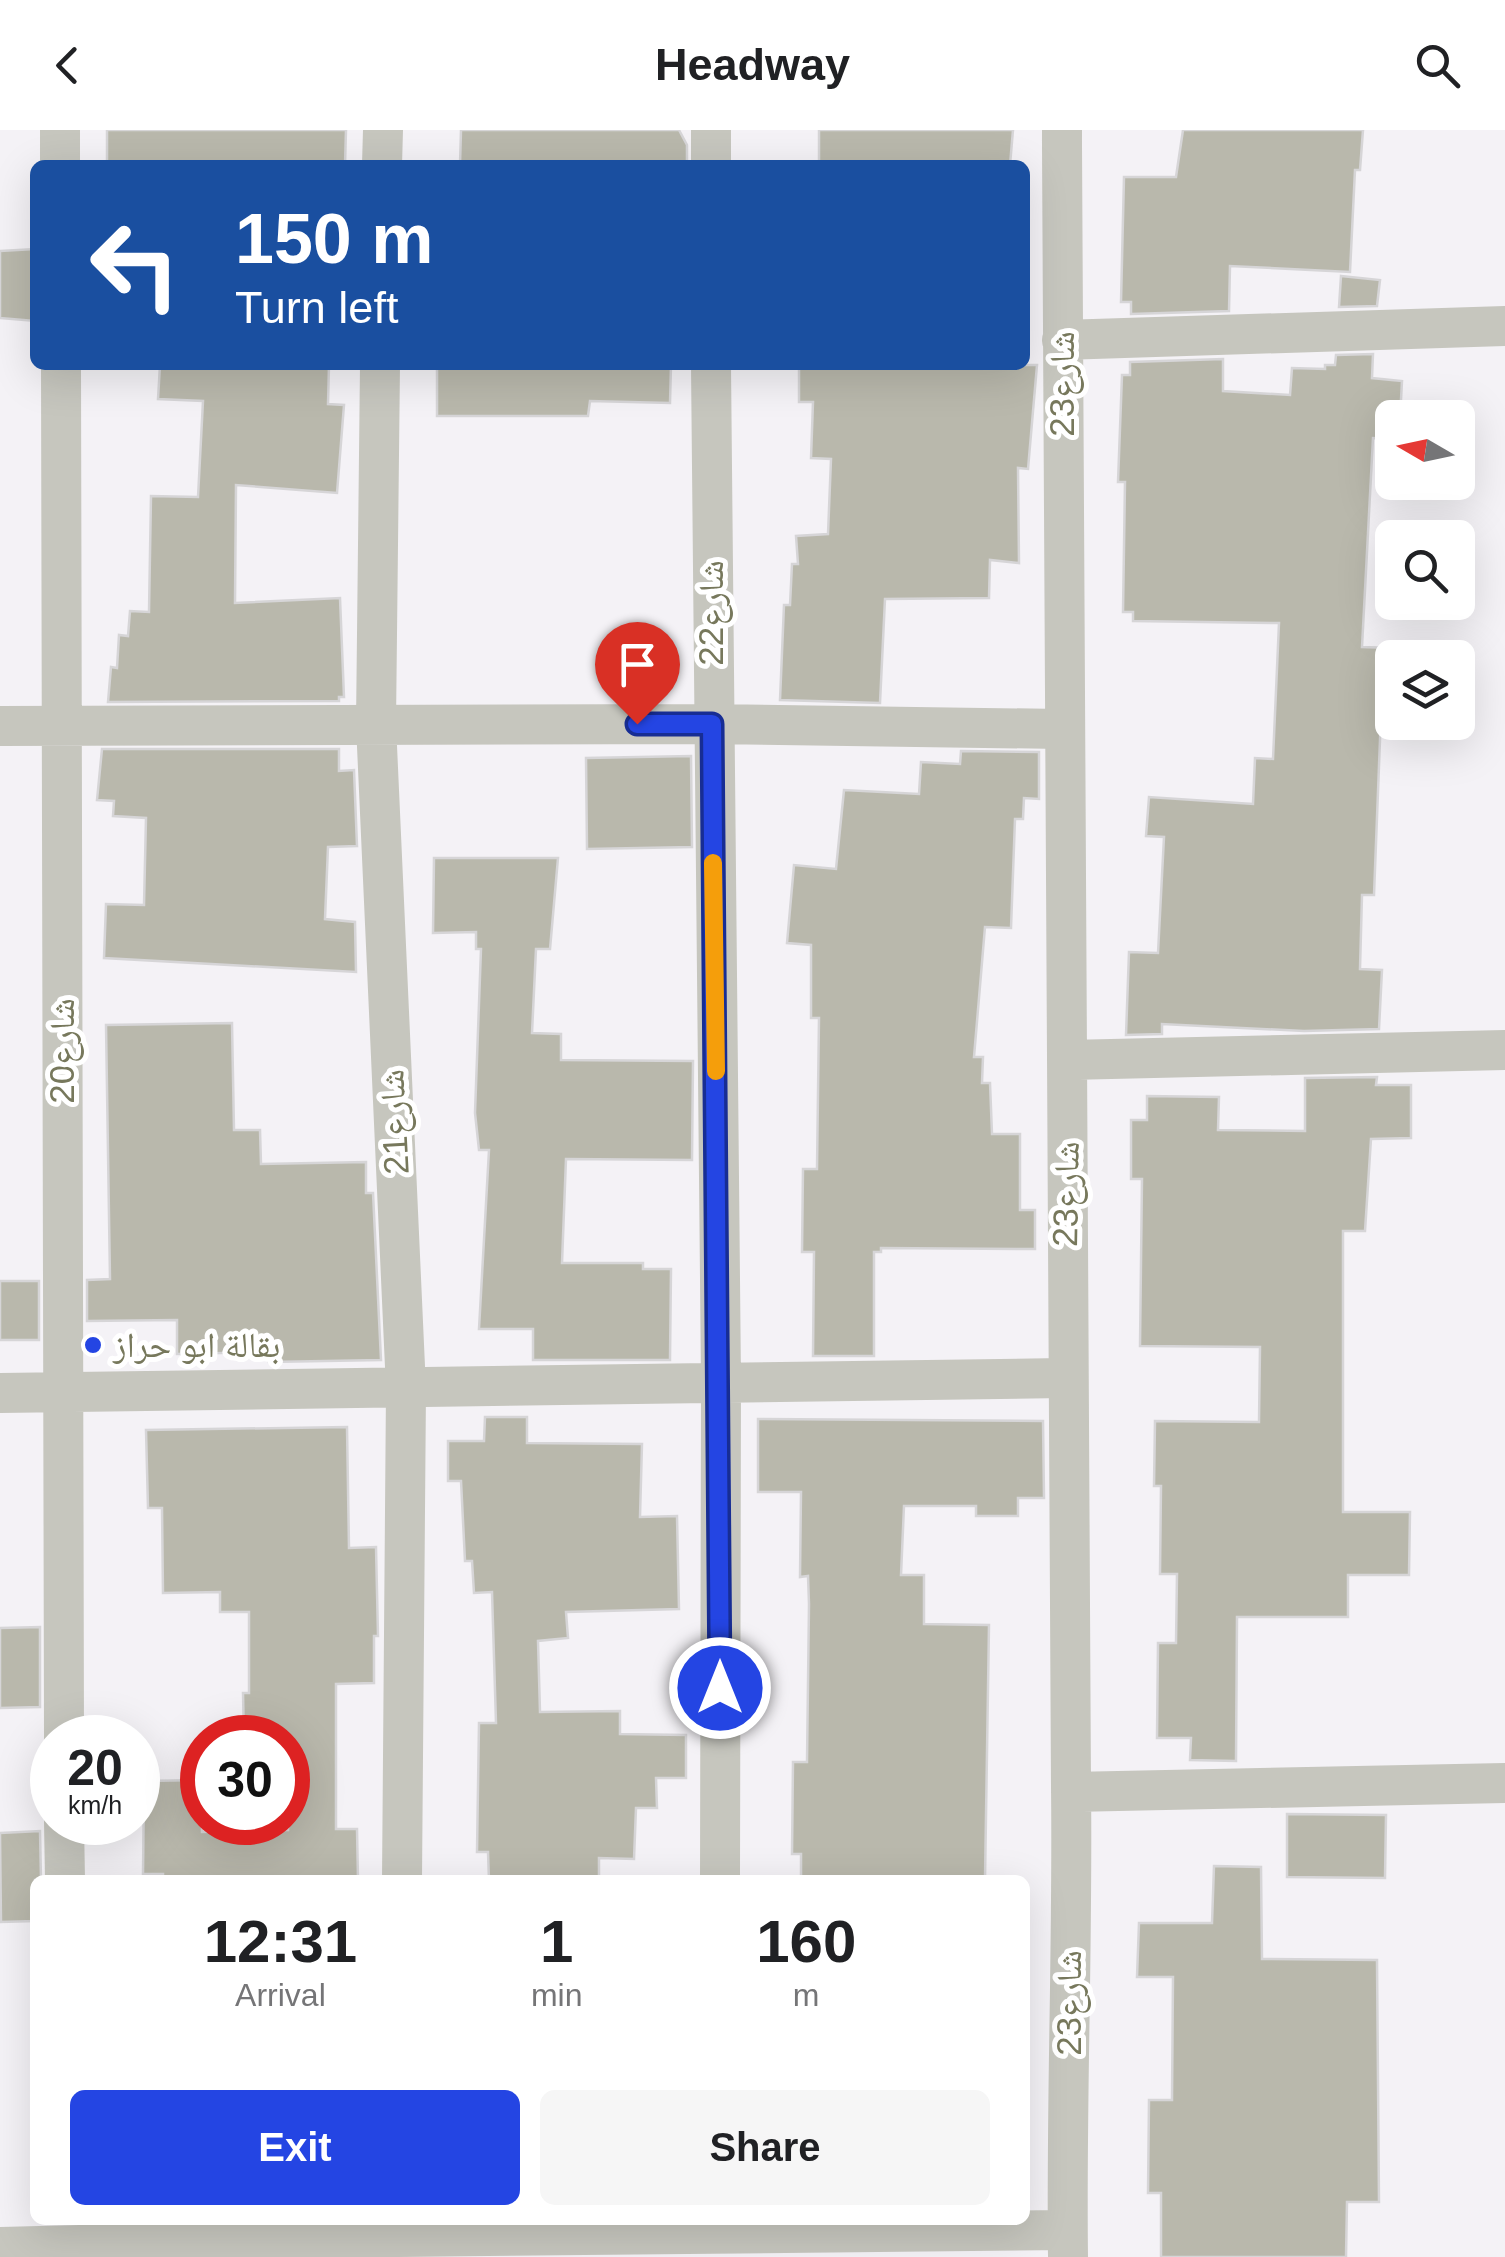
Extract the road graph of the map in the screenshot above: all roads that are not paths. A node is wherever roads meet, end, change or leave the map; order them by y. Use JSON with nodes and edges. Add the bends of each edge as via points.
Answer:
{"nodes":[{"id":1,"x":60,"y":130,"type":"edge"},
{"id":2,"x":382,"y":130,"type":"edge"},
{"id":3,"x":711,"y":130,"type":"edge"},
{"id":4,"x":1062,"y":130,"type":"edge"},
{"id":5,"x":60,"y":160,"type":"edge"},
{"id":6,"x":382,"y":160,"type":"edge"},
{"id":7,"x":711,"y":160,"type":"edge"},
{"id":8,"x":1505,"y":326,"type":"edge"},
{"id":9,"x":1062,"y":340,"type":"junction"},
{"id":10,"x":61,"y":370,"type":"edge"},
{"id":11,"x":380,"y":370,"type":"edge"},
{"id":12,"x":711,"y":370,"type":"edge"},
{"id":13,"x":376,"y":724,"type":"junction"},
{"id":14,"x":712,"y":724,"type":"junction"},
{"id":15,"x":0,"y":726,"type":"edge"},
{"id":16,"x":62,"y":726,"type":"junction"},
{"id":17,"x":1061,"y":729,"type":"junction"},
{"id":18,"x":1505,"y":1050,"type":"edge"},
{"id":19,"x":1068,"y":1060,"type":"junction"},
{"id":20,"x":1063,"y":1378,"type":"junction"},
{"id":21,"x":721,"y":1381,"type":"junction"},
{"id":22,"x":406,"y":1389,"type":"junction"},
{"id":23,"x":0,"y":1393,"type":"edge"},
{"id":24,"x":63,"y":1393,"type":"junction"},
{"id":25,"x":64,"y":1715,"type":"edge"},
{"id":26,"x":1505,"y":1783,"type":"edge"},
{"id":27,"x":1071,"y":1792,"type":"junction"},
{"id":28,"x":64,"y":1845,"type":"edge"},
{"id":29,"x":65,"y":1875,"type":"edge"},
{"id":30,"x":402,"y":1875,"type":"edge"},
{"id":31,"x":720,"y":1875,"type":"edge"},
{"id":32,"x":720,"y":2237,"type":"edge"},
{"id":33,"x":398,"y":2238,"type":"edge"},
{"id":34,"x":66,"y":2241,"type":"edge"},
{"id":35,"x":1067,"y":2244,"type":"edge"},
{"id":36,"x":0,"y":2247,"type":"edge"}],
"edges":[{"from":1,"to":5,"type":"street"},
{"from":2,"to":6,"type":"street"},
{"from":3,"to":7,"type":"street"},
{"from":4,"to":9,"type":"street","name":"شارع23"},
{"from":8,"to":9,"type":"street"},
{"from":9,"to":17,"type":"street","name":"شارع23"},
{"from":10,"to":16,"type":"street","name":"شارع20"},
{"from":11,"to":13,"type":"street","name":"شارع21"},
{"from":12,"to":14,"type":"street","name":"شارع22"},
{"from":13,"to":14,"type":"street"},
{"from":13,"to":16,"type":"street"},
{"from":13,"to":22,"type":"street","name":"شارع21"},
{"from":14,"to":17,"type":"street"},
{"from":14,"to":21,"type":"street","name":"شارع22"},
{"from":15,"to":16,"type":"street"},
{"from":16,"to":24,"type":"street","name":"شارع20"},
{"from":17,"to":19,"type":"street","name":"شارع23"},
{"from":18,"to":19,"type":"street"},
{"from":19,"to":20,"type":"street","name":"شارع23"},
{"from":20,"to":21,"type":"street"},
{"from":20,"to":27,"type":"street","name":"شارع23"},
{"from":21,"to":22,"type":"street"},
{"from":21,"to":31,"type":"street","name":"شارع22"},
{"from":22,"to":24,"type":"street"},
{"from":22,"to":30,"type":"street","name":"شارع21"},
{"from":23,"to":24,"type":"street"},
{"from":24,"to":25,"type":"street","name":"شارع20"},
{"from":26,"to":27,"type":"street"},
{"from":27,"to":35,"type":"street","name":"شارع23"},
{"from":28,"to":29,"type":"street"},
{"from":32,"to":33,"type":"street"},
{"from":32,"to":35,"type":"street"},
{"from":33,"to":34,"type":"street"},
{"from":34,"to":36,"type":"street"}]}
